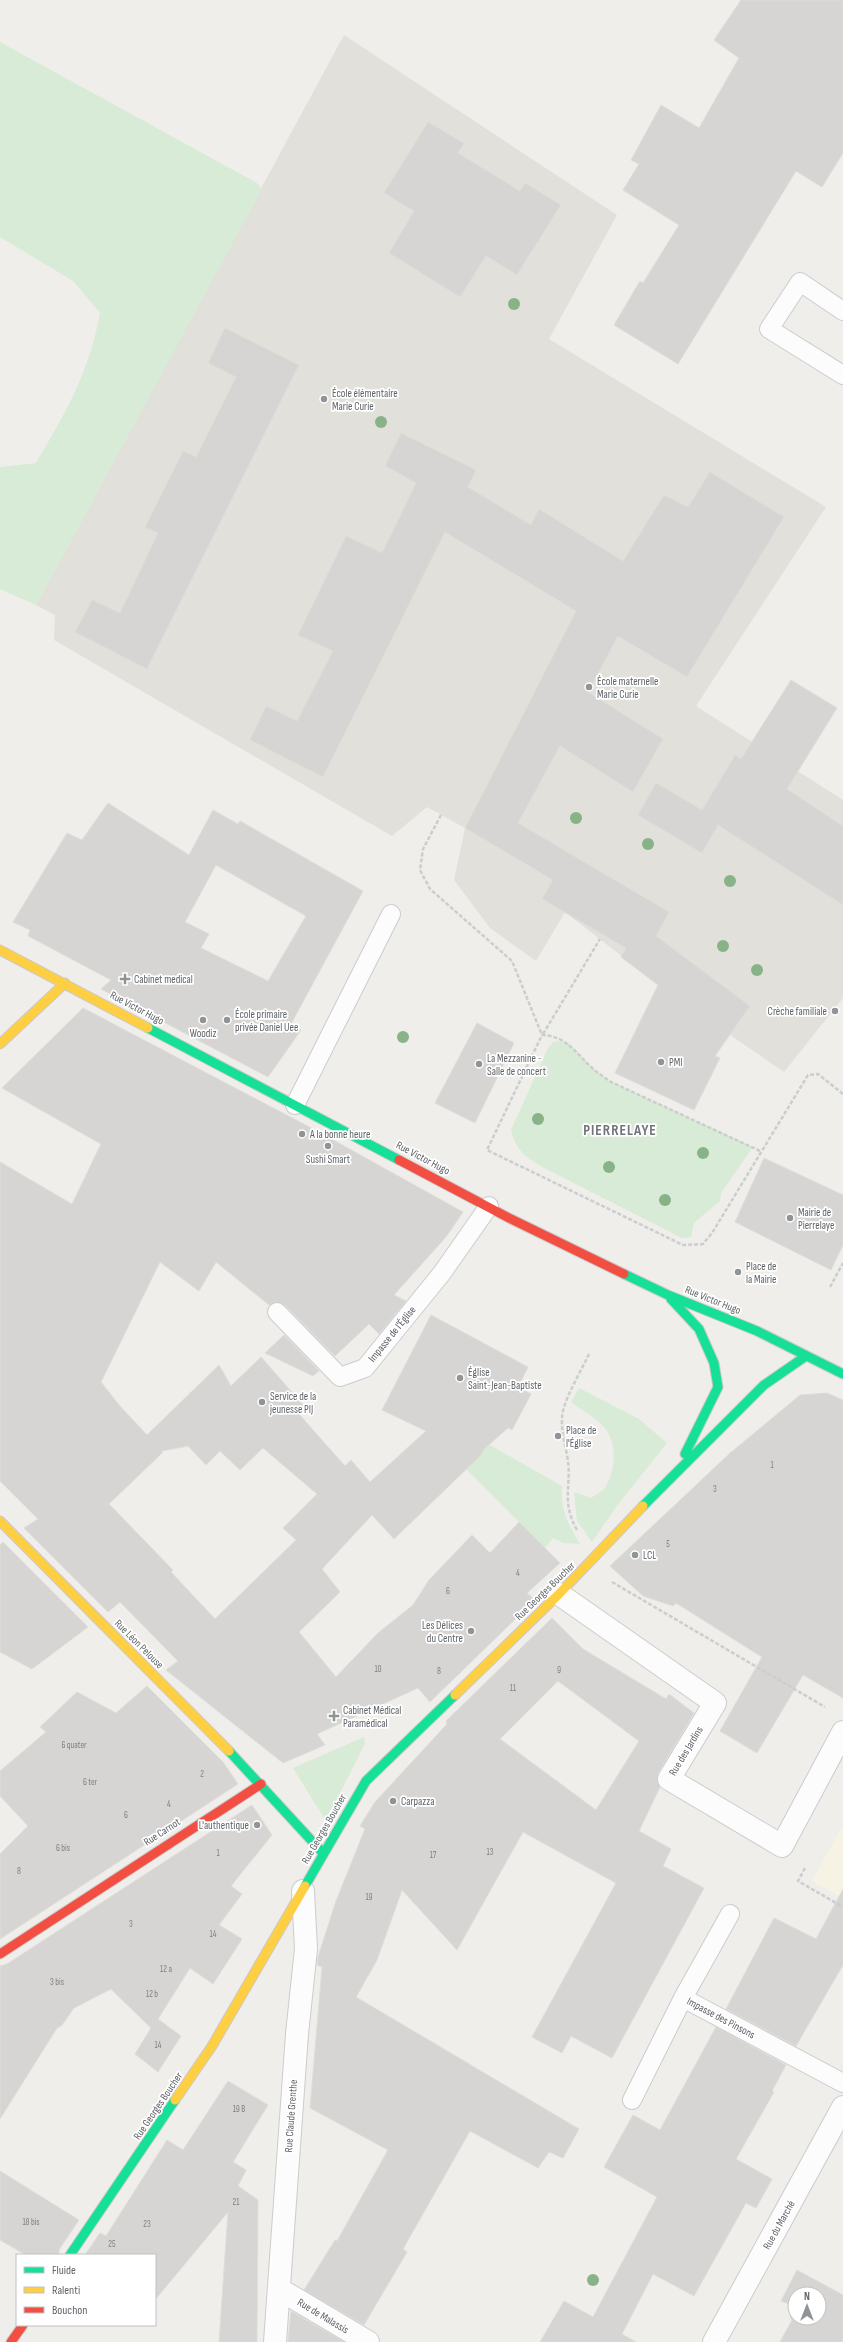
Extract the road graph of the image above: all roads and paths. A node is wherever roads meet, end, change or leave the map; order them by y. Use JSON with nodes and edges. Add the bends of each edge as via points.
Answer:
{"nodes":[{"id":1,"x":843,"y":311,"type":"edge"},
{"id":2,"x":843,"y":375,"type":"edge"},
{"id":3,"x":441,"y":815,"type":"dead end"},
{"id":4,"x":391,"y":914,"type":"dead end"},
{"id":5,"x":600,"y":940,"type":"dead end"},
{"id":6,"x":0,"y":950,"type":"edge"},
{"id":7,"x":65,"y":983,"type":"junction"},
{"id":8,"x":542,"y":1035,"type":"junction"},
{"id":9,"x":0,"y":1044,"type":"edge"},
{"id":10,"x":843,"y":1094,"type":"edge"},
{"id":11,"x":295,"y":1104,"type":"junction"},
{"id":12,"x":760,"y":1151,"type":"junction"},
{"id":13,"x":489,"y":1206,"type":"junction"},
{"id":14,"x":843,"y":1263,"type":"edge"},
{"id":15,"x":830,"y":1287,"type":"dead end"},
{"id":16,"x":668,"y":1295,"type":"junction"},
{"id":17,"x":277,"y":1312,"type":"dead end"},
{"id":18,"x":589,"y":1354,"type":"dead end"},
{"id":19,"x":806,"y":1356,"type":"junction"},
{"id":20,"x":843,"y":1374,"type":"edge"},
{"id":21,"x":673,"y":1475,"type":"junction"},
{"id":22,"x":0,"y":1521,"type":"edge"},
{"id":23,"x":587,"y":1567,"type":"junction"},
{"id":24,"x":560,"y":1594,"type":"junction"},
{"id":25,"x":830,"y":1709,"type":"dead end"},
{"id":26,"x":843,"y":1732,"type":"edge"},
{"id":27,"x":261,"y":1784,"type":"junction"},
{"id":28,"x":323,"y":1853,"type":"junction"},
{"id":29,"x":808,"y":1863,"type":"dead end"},
{"id":30,"x":303,"y":1891,"type":"junction"},
{"id":31,"x":843,"y":1907,"type":"edge"},
{"id":32,"x":730,"y":1914,"type":"dead end"},
{"id":33,"x":0,"y":1954,"type":"edge"},
{"id":34,"x":683,"y":1998,"type":"junction"},
{"id":35,"x":843,"y":2083,"type":"edge"},
{"id":36,"x":632,"y":2100,"type":"dead end"},
{"id":37,"x":843,"y":2107,"type":"edge"},
{"id":38,"x":71,"y":2254,"type":"edge"},
{"id":39,"x":279,"y":2289,"type":"junction"},
{"id":40,"x":22,"y":2326,"type":"edge"},
{"id":41,"x":11,"y":2342,"type":"edge"},
{"id":42,"x":275,"y":2342,"type":"edge"},
{"id":43,"x":368,"y":2342,"type":"edge"},
{"id":44,"x":715,"y":2342,"type":"edge"}],
"edges":[{"from":1,"to":2,"type":"lane","via":[[800,282],[769,329]]},
{"from":3,"to":8,"type":"path","via":[[422,849],[420,870],[430,889],[512,960]]},
{"from":4,"to":11,"type":"lane"},
{"from":5,"to":8,"type":"path"},
{"from":6,"to":7,"type":"street","name":"Rue Victor Hugo"},
{"from":7,"to":9,"type":"street"},
{"from":7,"to":11,"type":"street","name":"Rue Victor Hugo"},
{"from":8,"to":12,"type":"path","via":[[553,1035],[569,1043],[591,1067],[609,1081]]},
{"from":8,"to":12,"type":"path","via":[[487,1150],[683,1245],[703,1244]]},
{"from":10,"to":12,"type":"path","via":[[818,1074],[808,1075]]},
{"from":11,"to":13,"type":"street","name":"Rue Victor Hugo"},
{"from":13,"to":16,"type":"street","name":"Rue Victor Hugo"},
{"from":13,"to":17,"type":"lane","name":"Impasse de l'Église","via":[[442,1273],[365,1368],[340,1377]]},
{"from":14,"to":15,"type":"path"},
{"from":16,"to":19,"type":"street","name":"Rue Victor Hugo","via":[[757,1331]]},
{"from":16,"to":21,"type":"street","name":"Rue Georges Boucher","via":[[698,1329],[714,1364],[718,1387],[705,1417]]},
{"from":18,"to":23,"type":"path","via":[[565,1404],[562,1426],[563,1444],[567,1455],[567,1502],[570,1517],[585,1544],[582,1551],[583,1561]]},
{"from":19,"to":20,"type":"street","name":"Rue Victor Hugo","via":[[835,1365]]},
{"from":19,"to":21,"type":"street","name":"Rue Georges Boucher","via":[[764,1385]]},
{"from":21,"to":23,"type":"street","name":"Rue Georges Boucher"},
{"from":22,"to":27,"type":"street","name":"Rue Léon Pelouse"},
{"from":23,"to":24,"type":"street","name":"Rue Georges Boucher"},
{"from":23,"to":25,"type":"path"},
{"from":24,"to":26,"type":"street","name":"Rue des Jardins","via":[[715,1703],[669,1779],[782,1846]]},
{"from":24,"to":28,"type":"street","name":"Rue Georges Boucher","via":[[366,1781]]},
{"from":27,"to":28,"type":"street"},
{"from":27,"to":33,"type":"street","name":"Rue Carnot"},
{"from":28,"to":30,"type":"street","name":"Rue Georges Boucher"},
{"from":29,"to":31,"type":"path","via":[[798,1881]]},
{"from":30,"to":38,"type":"street","name":"Rue Georges Boucher","via":[[212,2046]]},
{"from":30,"to":39,"type":"street","name":"Rue Claude Grenthe","via":[[306,1949],[297,2034]]},
{"from":32,"to":34,"type":"lane","name":"Impasse des Pinsons"},
{"from":34,"to":35,"type":"lane","name":"Impasse des Pinsons"},
{"from":34,"to":36,"type":"lane"},
{"from":37,"to":44,"type":"street","name":"Rue du Marché"},
{"from":39,"to":42,"type":"street","name":"Rue Claude Grenthe"},
{"from":39,"to":43,"type":"street","name":"Rue de Malassis"},
{"from":40,"to":41,"type":"street"}]}
